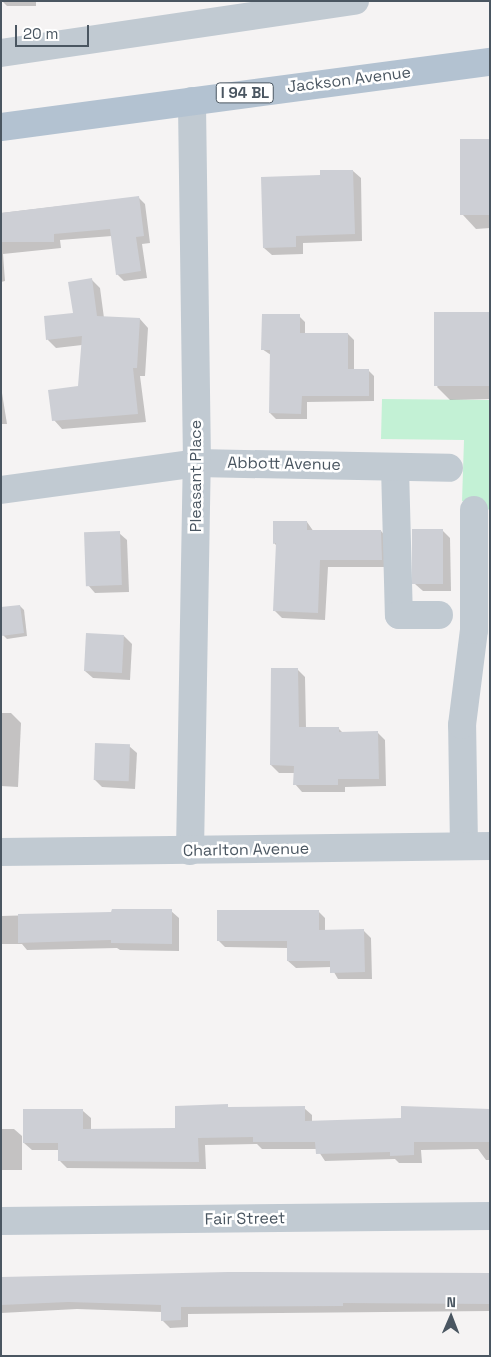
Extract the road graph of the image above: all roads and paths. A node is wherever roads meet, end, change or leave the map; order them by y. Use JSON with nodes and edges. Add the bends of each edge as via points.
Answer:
{"nodes":[{"id":1,"x":355,"y":1,"type":"edge"},
{"id":2,"x":214,"y":10,"type":"edge"},
{"id":3,"x":1,"y":53,"type":"edge"},
{"id":4,"x":490,"y":62,"type":"edge"},
{"id":5,"x":192,"y":101,"type":"junction"},
{"id":6,"x":1,"y":127,"type":"edge"},
{"id":7,"x":197,"y":463,"type":"junction"},
{"id":8,"x":395,"y":467,"type":"junction"},
{"id":9,"x":449,"y":468,"type":"dead end"},
{"id":10,"x":1,"y":490,"type":"edge"},
{"id":11,"x":474,"y":510,"type":"dead end"},
{"id":12,"x":439,"y":615,"type":"dead end"},
{"id":13,"x":477,"y":846,"type":"edge"},
{"id":14,"x":190,"y":851,"type":"junction"},
{"id":15,"x":1,"y":852,"type":"edge"},
{"id":16,"x":490,"y":1216,"type":"edge"},
{"id":17,"x":1,"y":1221,"type":"edge"}],
"edges":[{"from":1,"to":2,"type":"street"},
{"from":2,"to":3,"type":"street"},
{"from":4,"to":5,"type":"main road","name":"Jackson Avenue","number":"I 94 BL"},
{"from":5,"to":6,"type":"main road","name":"Jackson Avenue","number":"I 94 BL"},
{"from":5,"to":7,"type":"street","name":"Pleasant Place"},
{"from":7,"to":8,"type":"street","name":"Abbott Avenue"},
{"from":7,"to":10,"type":"street","name":"Abbott Avenue"},
{"from":7,"to":14,"type":"street","name":"Pleasant Place"},
{"from":8,"to":9,"type":"street","name":"Abbott Avenue"},
{"from":8,"to":12,"type":"street","via":[[399,616]]},
{"from":11,"to":13,"type":"street","via":[[474,630],[462,725]]},
{"from":13,"to":14,"type":"street","name":"Charlton Avenue"},
{"from":14,"to":15,"type":"street","name":"Charlton Avenue"},
{"from":16,"to":17,"type":"street","name":"Fair Street"}]}
